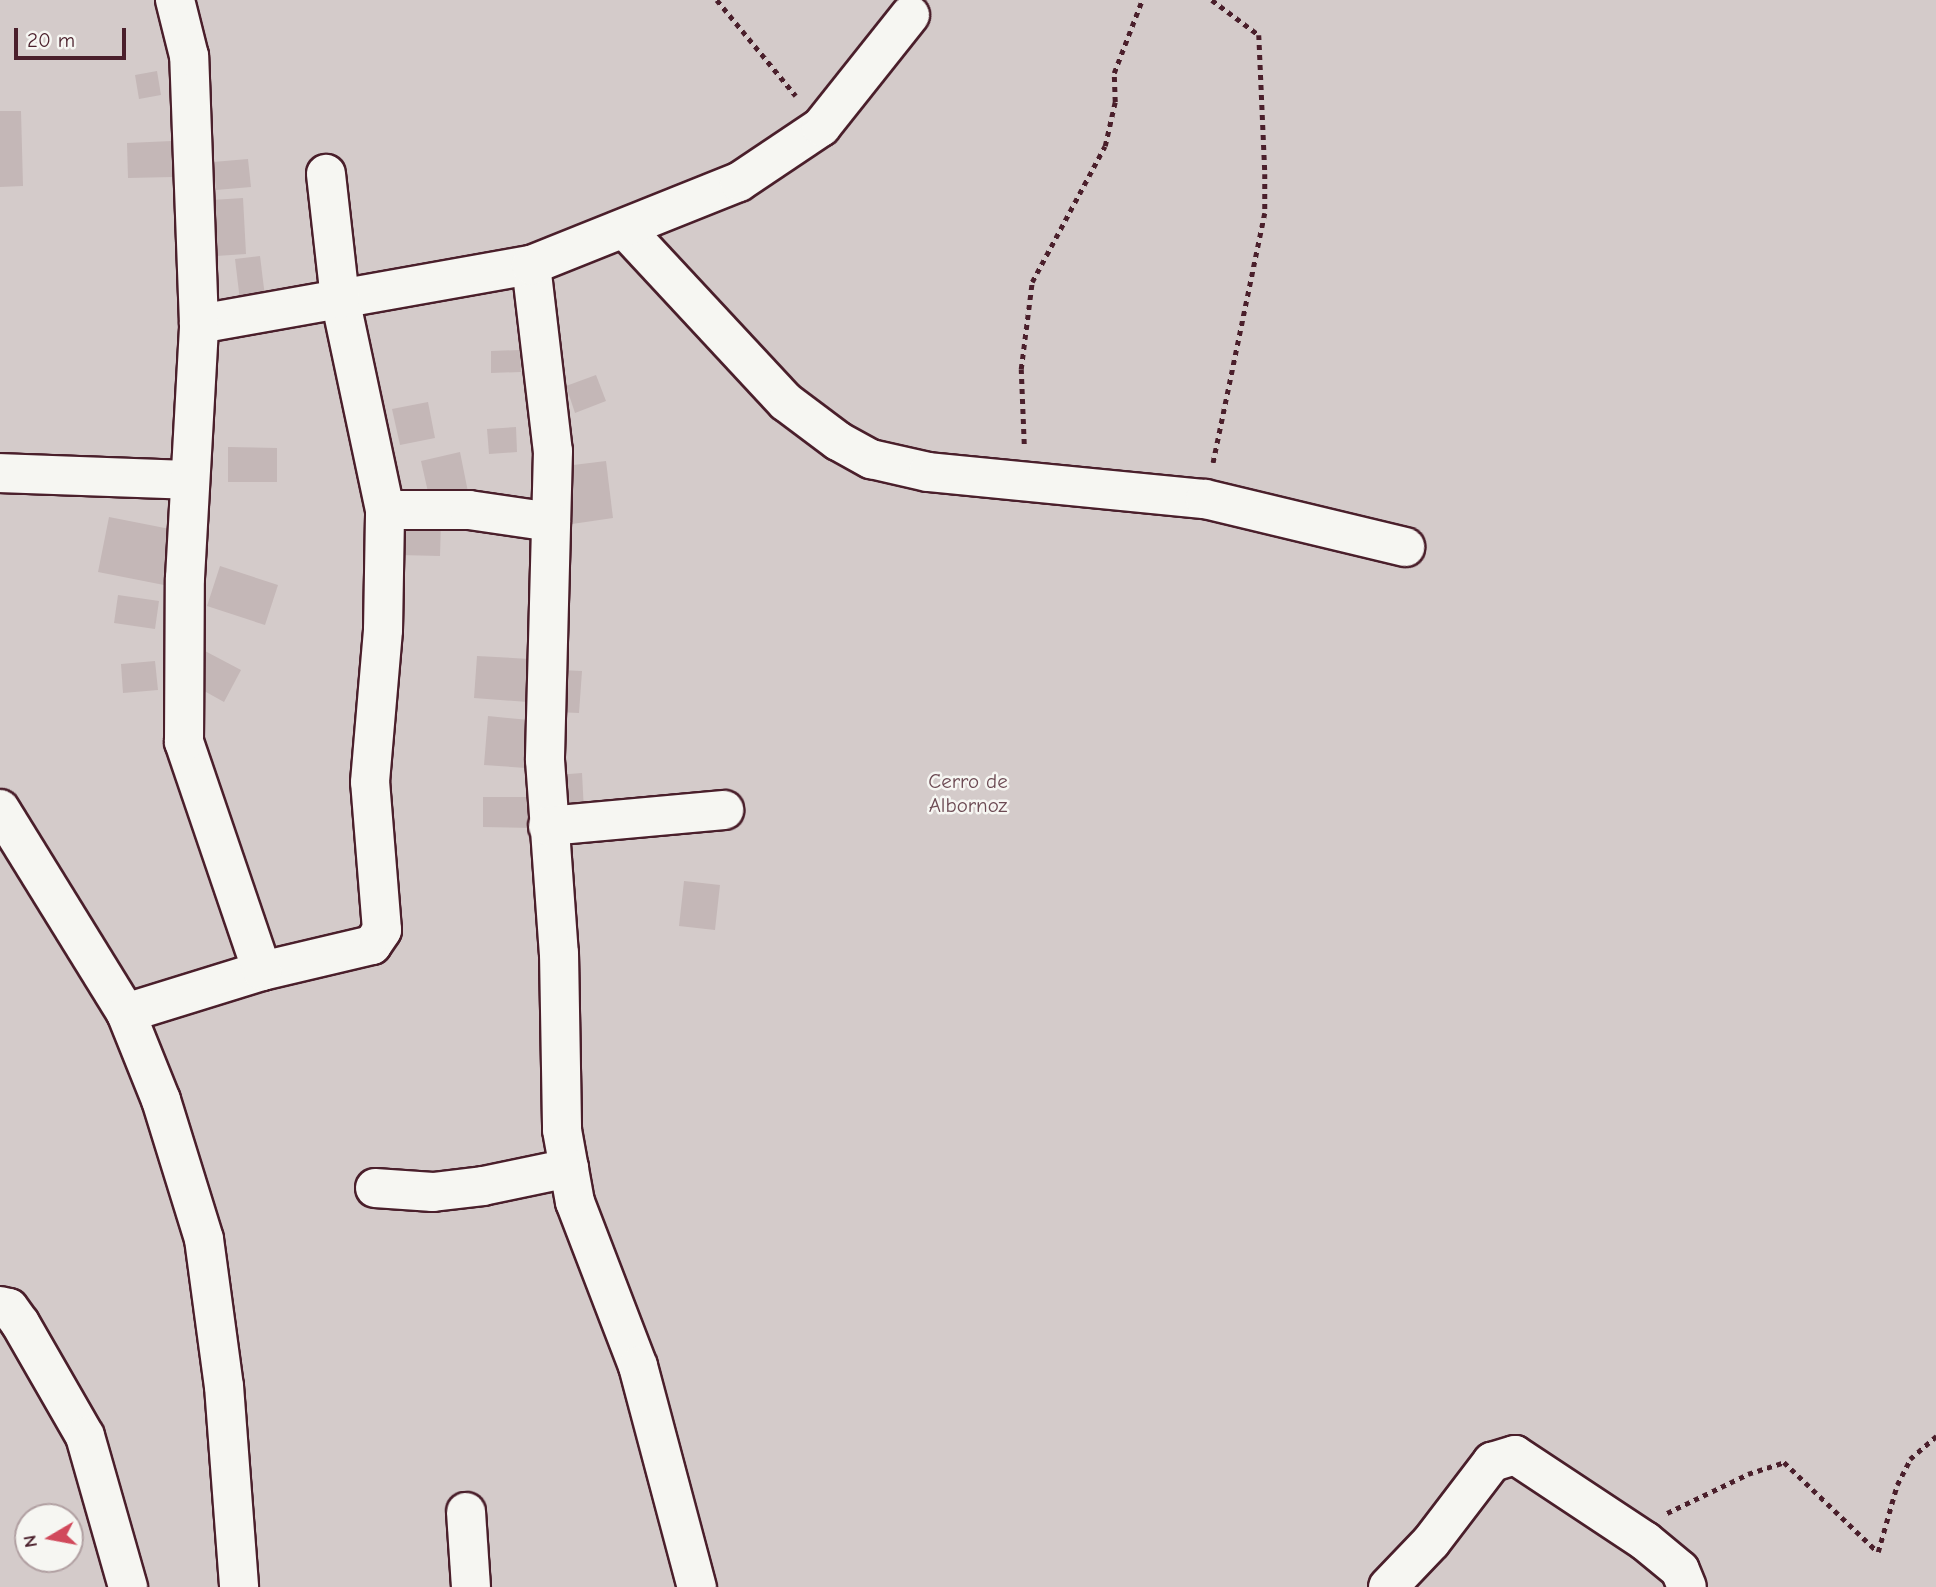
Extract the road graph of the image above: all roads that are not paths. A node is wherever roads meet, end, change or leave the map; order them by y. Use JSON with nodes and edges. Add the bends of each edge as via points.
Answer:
{"nodes":[{"id":1,"x":175,"y":0,"type":"edge"},
{"id":2,"x":910,"y":15,"type":"dead end"},
{"id":3,"x":326,"y":174,"type":"dead end"},
{"id":4,"x":625,"y":229,"type":"junction"},
{"id":5,"x":531,"y":265,"type":"junction"},
{"id":6,"x":340,"y":299,"type":"junction"},
{"id":7,"x":199,"y":324,"type":"junction"},
{"id":8,"x":0,"y":472,"type":"edge"},
{"id":9,"x":189,"y":480,"type":"junction"},
{"id":10,"x":385,"y":510,"type":"junction"},
{"id":11,"x":551,"y":522,"type":"junction"},
{"id":12,"x":1405,"y":547,"type":"dead end"},
{"id":13,"x":0,"y":809,"type":"edge"},
{"id":14,"x":724,"y":810,"type":"dead end"},
{"id":15,"x":548,"y":826,"type":"junction"},
{"id":16,"x":262,"y":971,"type":"junction"},
{"id":17,"x":125,"y":1013,"type":"junction"},
{"id":18,"x":569,"y":1168,"type":"junction"},
{"id":19,"x":375,"y":1188,"type":"dead end"},
{"id":20,"x":0,"y":1306,"type":"edge"},
{"id":21,"x":466,"y":1512,"type":"dead end"},
{"id":22,"x":128,"y":1587,"type":"edge"},
{"id":23,"x":239,"y":1587,"type":"edge"},
{"id":24,"x":471,"y":1587,"type":"edge"},
{"id":25,"x":697,"y":1587,"type":"edge"},
{"id":26,"x":1388,"y":1587,"type":"edge"},
{"id":27,"x":1687,"y":1587,"type":"edge"}],
"edges":[{"from":1,"to":7,"type":"street","via":[[189,56]]},
{"from":2,"to":4,"type":"street","via":[[821,127],[740,182]]},
{"from":3,"to":6,"type":"street"},
{"from":4,"to":5,"type":"street"},
{"from":4,"to":12,"type":"street","via":[[786,402],[871,459],[1026,483],[1205,499]]},
{"from":5,"to":6,"type":"street"},
{"from":5,"to":11,"type":"street","via":[[553,451]]},
{"from":6,"to":7,"type":"street"},
{"from":6,"to":10,"type":"street"},
{"from":7,"to":9,"type":"street"},
{"from":8,"to":9,"type":"street"},
{"from":9,"to":16,"type":"street","via":[[184,742]]},
{"from":10,"to":11,"type":"street","via":[[469,510]]},
{"from":10,"to":16,"type":"street","via":[[383,630],[370,782],[382,930],[372,944]]},
{"from":11,"to":15,"type":"street","via":[[545,760]]},
{"from":13,"to":17,"type":"street"},
{"from":14,"to":15,"type":"street"},
{"from":15,"to":18,"type":"street","via":[[559,953],[562,1130]]},
{"from":16,"to":17,"type":"street"},
{"from":17,"to":23,"type":"street","via":[[161,1100],[204,1239],[224,1386]]},
{"from":18,"to":19,"type":"street","via":[[446,1190]]},
{"from":18,"to":25,"type":"street","via":[[575,1202],[638,1366]]},
{"from":20,"to":22,"type":"street","via":[[9,1308],[20,1323],[85,1436]]},
{"from":21,"to":24,"type":"street"},
{"from":26,"to":27,"type":"street","via":[[1431,1542],[1492,1462],[1515,1455],[1630,1531],[1680,1570]]}]}
